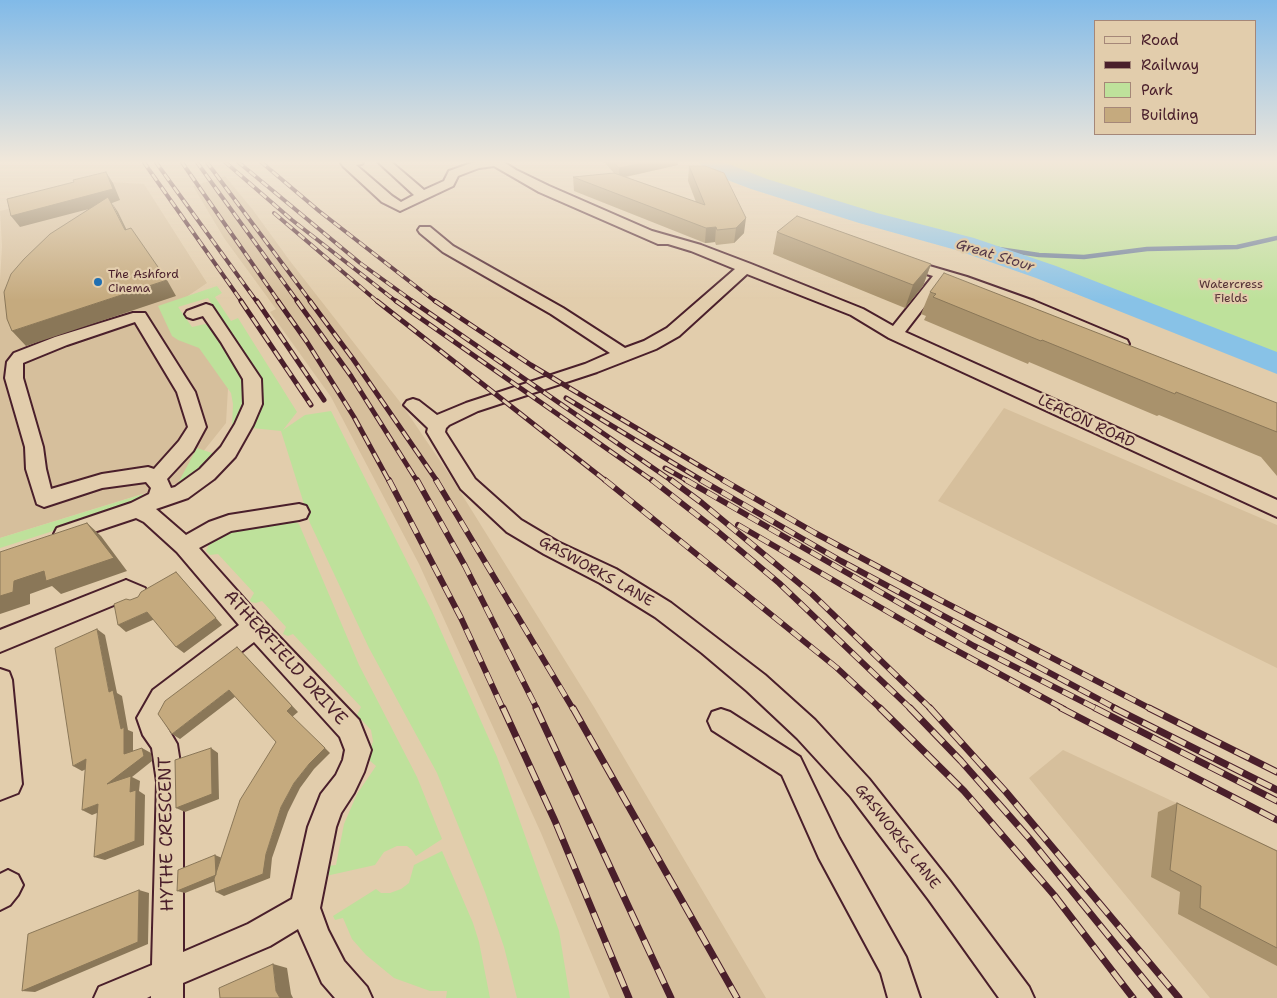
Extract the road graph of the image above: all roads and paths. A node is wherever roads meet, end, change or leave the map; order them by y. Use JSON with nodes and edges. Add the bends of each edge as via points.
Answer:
{"nodes":[{"id":1,"x":588,"y":208,"type":"edge"},
{"id":2,"x":425,"y":230,"type":"dead end"},
{"id":3,"x":888,"y":258,"type":"edge"},
{"id":4,"x":742,"y":271,"type":"junction"},
{"id":5,"x":942,"y":275,"type":"junction"},
{"id":6,"x":193,"y":314,"type":"dead end"},
{"id":7,"x":895,"y":334,"type":"junction"},
{"id":8,"x":1138,"y":351,"type":"edge"},
{"id":9,"x":623,"y":354,"type":"junction"},
{"id":10,"x":413,"y":404,"type":"dead end"},
{"id":11,"x":437,"y":426,"type":"junction"},
{"id":12,"x":157,"y":478,"type":"junction"},
{"id":13,"x":147,"y":504,"type":"junction"},
{"id":14,"x":1277,"y":509,"type":"edge"},
{"id":15,"x":299,"y":512,"type":"dead end"},
{"id":16,"x":45,"y":540,"type":"edge"},
{"id":17,"x":184,"y":546,"type":"junction"},
{"id":18,"x":137,"y":595,"type":"edge"},
{"id":19,"x":255,"y":627,"type":"junction"},
{"id":20,"x":0,"y":641,"type":"edge"},
{"id":21,"x":0,"y":680,"type":"edge"},
{"id":22,"x":720,"y":721,"type":"dead end"},
{"id":23,"x":0,"y":787,"type":"edge"},
{"id":24,"x":305,"y":908,"type":"junction"},
{"id":25,"x":168,"y":986,"type":"edge"},
{"id":26,"x":110,"y":998,"type":"edge"},
{"id":27,"x":356,"y":998,"type":"edge"},
{"id":28,"x":904,"y":998,"type":"edge"},
{"id":29,"x":1018,"y":998,"type":"edge"}],
"edges":[{"from":1,"to":4,"type":"street","name":"LEACON ROAD","via":[[652,235],[688,255]]},
{"from":2,"to":9,"type":"street","via":[[448,249],[579,324]]},
{"from":3,"to":5,"type":"street"},
{"from":4,"to":7,"type":"street","name":"LEACON ROAD","via":[[849,320]]},
{"from":4,"to":9,"type":"street","via":[[673,332],[650,345]]},
{"from":5,"to":7,"type":"street"},
{"from":5,"to":8,"type":"street","via":[[1029,304]]},
{"from":6,"to":13,"type":"street","via":[[206,309],[228,341],[252,380],[253,404],[228,452],[207,474],[181,493]]},
{"from":7,"to":14,"type":"street","name":"LEACON ROAD"},
{"from":9,"to":11,"type":"street","via":[[591,368],[472,407]]},
{"from":10,"to":11,"type":"street"},
{"from":11,"to":29,"type":"street","name":"GASWORKS LANE","via":[[440,440],[468,484],[514,526],[608,576],[663,610],[710,644],[806,729],[866,796]]},
{"from":12,"to":12,"type":"street","via":[[148,474],[102,481],[44,499],[34,447],[14,378],[20,357],[139,316],[186,392],[197,427],[182,452]]},
{"from":12,"to":13,"type":"street","via":[[162,488]]},
{"from":13,"to":16,"type":"street"},
{"from":13,"to":17,"type":"street","name":"ATHERFIELD DRIVE","via":[[151,516]]},
{"from":15,"to":17,"type":"street","via":[[230,523]]},
{"from":17,"to":19,"type":"street","name":"ATHERFIELD DRIVE"},
{"from":18,"to":20,"type":"street","via":[[126,590]]},
{"from":19,"to":24,"type":"street","name":"ATHERFIELD DRIVE","via":[[350,729],[358,750],[346,784],[331,804],[322,827]]},
{"from":19,"to":25,"type":"street","name":"HYTHE CRESCENT","via":[[162,698],[150,718],[164,744],[170,782]]},
{"from":21,"to":23,"type":"street","via":[[10,784]]},
{"from":22,"to":28,"type":"street","via":[[791,766],[829,848],[895,968]]},
{"from":24,"to":25,"type":"street"},
{"from":24,"to":27,"type":"street","via":[[333,972]]},
{"from":25,"to":26,"type":"street"}]}
